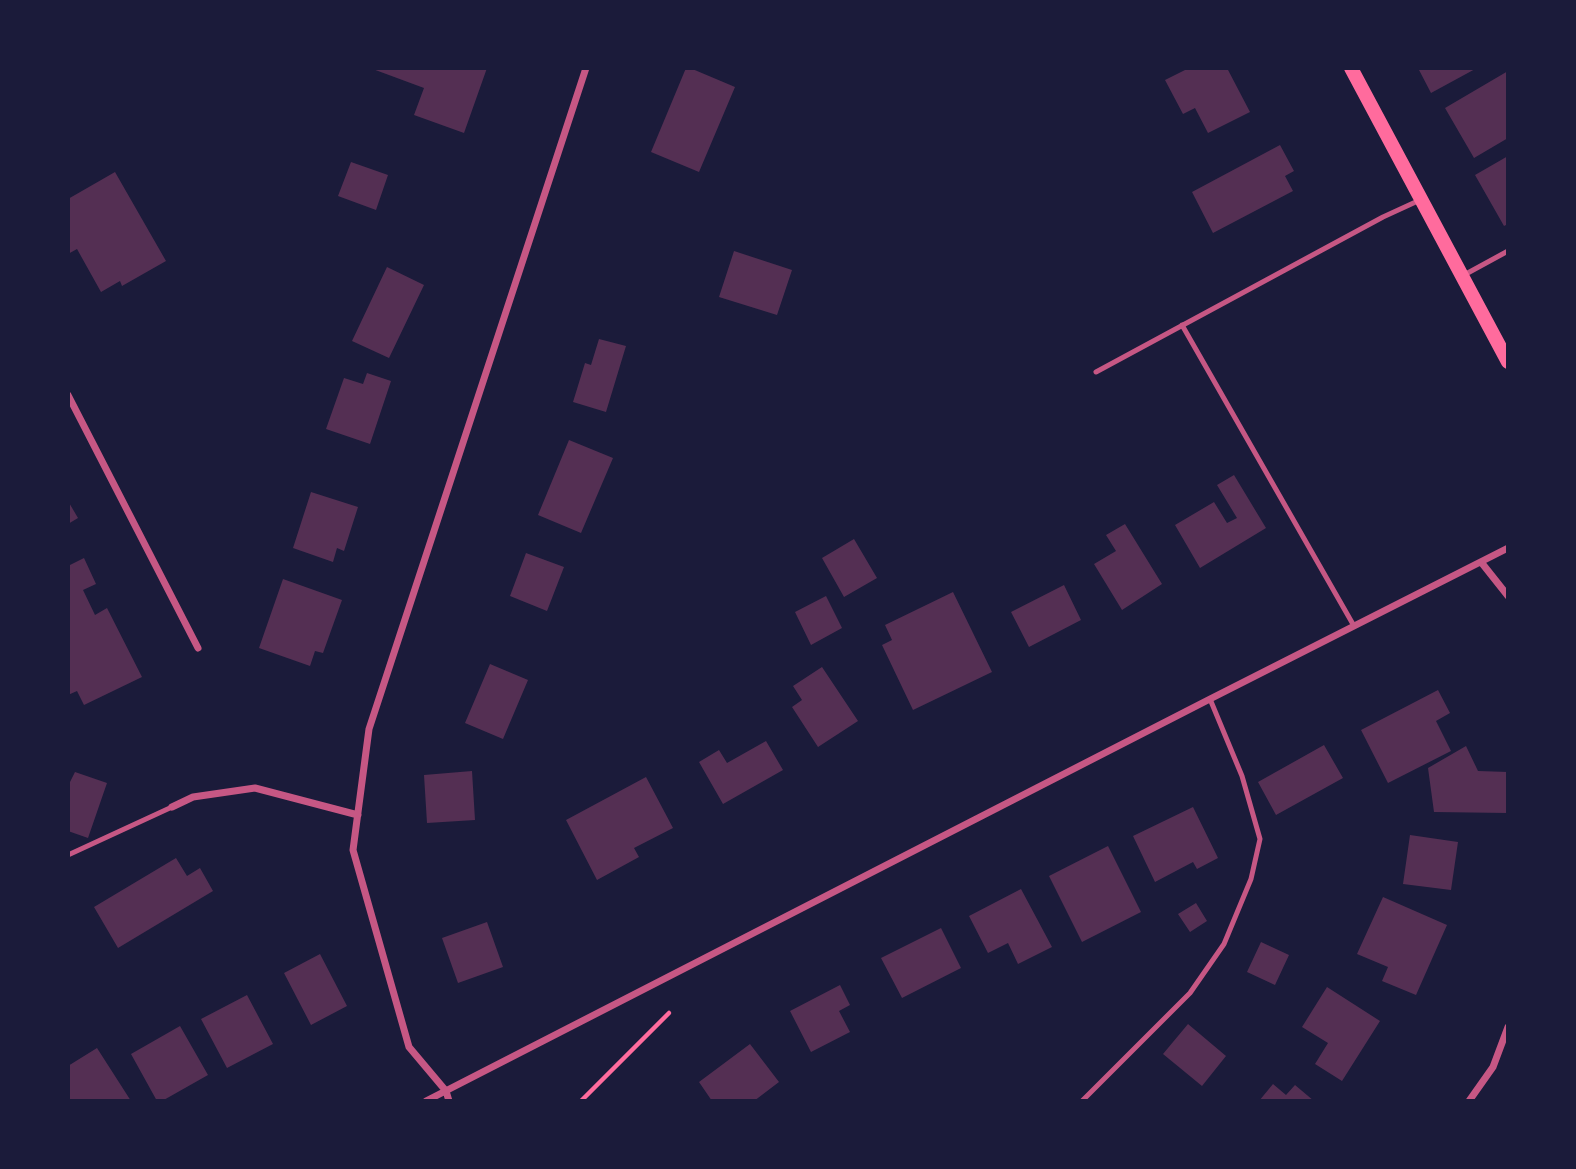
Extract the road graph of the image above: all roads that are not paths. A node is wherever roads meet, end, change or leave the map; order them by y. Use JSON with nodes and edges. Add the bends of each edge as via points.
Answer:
{"nodes":[{"id":1,"x":586,"y":68,"type":"edge"},
{"id":2,"x":1351,"y":68,"type":"edge"},
{"id":3,"x":1420,"y":200,"type":"junction"},
{"id":4,"x":1508,"y":251,"type":"edge"},
{"id":5,"x":1461,"y":276,"type":"junction"},
{"id":6,"x":1182,"y":325,"type":"junction"},
{"id":7,"x":1508,"y":362,"type":"edge"},
{"id":8,"x":1096,"y":372,"type":"dead end"},
{"id":9,"x":68,"y":395,"type":"edge"},
{"id":10,"x":1508,"y":548,"type":"edge"},
{"id":11,"x":1481,"y":562,"type":"junction"},
{"id":12,"x":1508,"y":596,"type":"edge"},
{"id":13,"x":1354,"y":626,"type":"junction"},
{"id":14,"x":198,"y":648,"type":"dead end"},
{"id":15,"x":1210,"y":699,"type":"junction"},
{"id":16,"x":172,"y":807,"type":"joint"},
{"id":17,"x":358,"y":815,"type":"junction"},
{"id":18,"x":68,"y":855,"type":"edge"},
{"id":19,"x":1508,"y":1027,"type":"edge"},
{"id":20,"x":446,"y":1091,"type":"junction"},
{"id":21,"x":426,"y":1101,"type":"edge"},
{"id":22,"x":449,"y":1101,"type":"edge"},
{"id":23,"x":1082,"y":1101,"type":"edge"},
{"id":24,"x":1469,"y":1101,"type":"edge"}],
"edges":[{"from":1,"to":17,"type":"street","via":[[369,729]]},
{"from":2,"to":3,"type":"main road"},
{"from":3,"to":5,"type":"main road"},
{"from":3,"to":6,"type":"lane"},
{"from":4,"to":5,"type":"lane"},
{"from":5,"to":7,"type":"main road"},
{"from":6,"to":8,"type":"lane"},
{"from":6,"to":13,"type":"lane"},
{"from":9,"to":14,"type":"street"},
{"from":10,"to":11,"type":"street"},
{"from":11,"to":12,"type":"street"},
{"from":11,"to":13,"type":"street"},
{"from":13,"to":15,"type":"street"},
{"from":15,"to":20,"type":"street"},
{"from":15,"to":23,"type":"lane","via":[[1242,776],[1261,839],[1251,879],[1224,944],[1190,993]]},
{"from":16,"to":17,"type":"street","via":[[193,797],[255,788]]},
{"from":16,"to":18,"type":"lane"},
{"from":17,"to":20,"type":"street","via":[[353,850],[409,1047]]},
{"from":19,"to":24,"type":"street","via":[[1493,1067]]},
{"from":20,"to":21,"type":"street"},
{"from":20,"to":22,"type":"street"}]}
